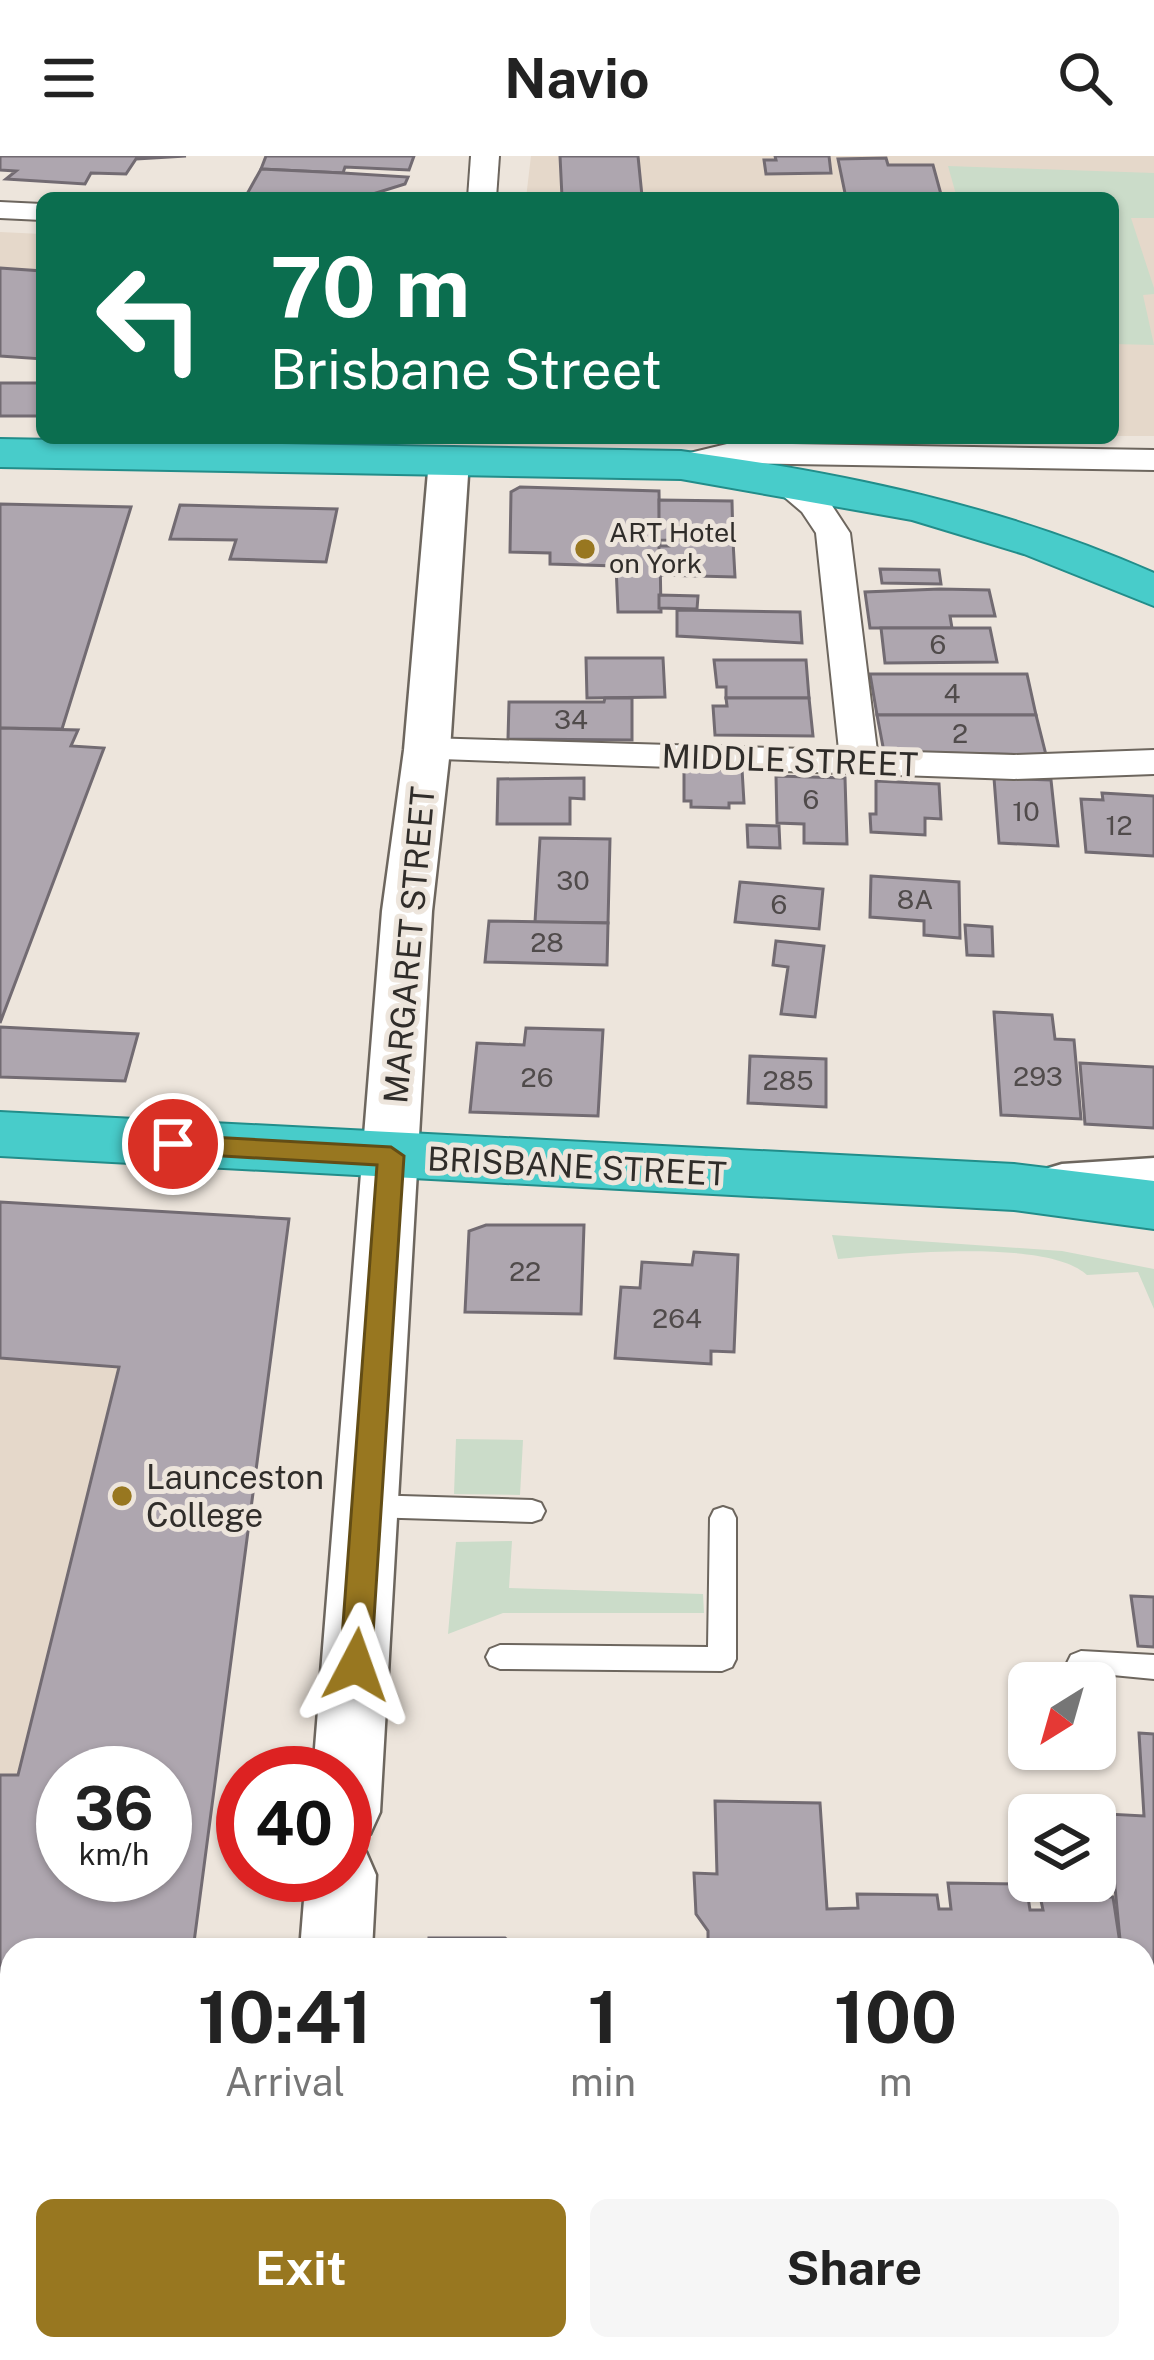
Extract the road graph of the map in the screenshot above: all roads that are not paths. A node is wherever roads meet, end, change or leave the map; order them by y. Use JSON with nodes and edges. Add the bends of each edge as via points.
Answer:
{"nodes":[{"id":1,"x":485,"y":156,"type":"edge"},
{"id":2,"x":482,"y":192,"type":"edge"},
{"id":3,"x":0,"y":210,"type":"edge"},
{"id":4,"x":36,"y":212,"type":"edge"},
{"id":5,"x":451,"y":449,"type":"edge"},
{"id":6,"x":0,"y":454,"type":"edge"},
{"id":7,"x":1154,"y":460,"type":"edge"},
{"id":8,"x":682,"y":465,"type":"junction"},
{"id":9,"x":779,"y":478,"type":"junction"},
{"id":10,"x":1154,"y":591,"type":"edge"},
{"id":11,"x":427,"y":750,"type":"junction"},
{"id":12,"x":859,"y":761,"type":"junction"},
{"id":13,"x":1154,"y":762,"type":"edge"},
{"id":14,"x":0,"y":1134,"type":"edge"},
{"id":15,"x":391,"y":1156,"type":"junction"},
{"id":16,"x":1154,"y":1178,"type":"edge"},
{"id":17,"x":1014,"y":1187,"type":"junction"},
{"id":18,"x":1154,"y":1205,"type":"edge"},
{"id":19,"x":368,"y":1506,"type":"junction"},
{"id":20,"x":532,"y":1511,"type":"dead end"},
{"id":21,"x":723,"y":1518,"type":"dead end"},
{"id":22,"x":500,"y":1657,"type":"dead end"},
{"id":23,"x":1116,"y":1665,"type":"edge"},
{"id":24,"x":1154,"y":1667,"type":"edge"},
{"id":25,"x":350,"y":1746,"type":"edge"},
{"id":26,"x":339,"y":1902,"type":"edge"},
{"id":27,"x":337,"y":1938,"type":"edge"}],
"edges":[{"from":1,"to":2,"type":"street"},
{"from":3,"to":4,"type":"street"},
{"from":5,"to":6,"type":"highway"},
{"from":5,"to":8,"type":"highway"},
{"from":5,"to":11,"type":"street","name":"MARGARET STREET"},
{"from":7,"to":8,"type":"street","via":[[731,453]]},
{"from":8,"to":9,"type":"highway"},
{"from":9,"to":10,"type":"highway","via":[[988,526]]},
{"from":9,"to":12,"type":"street","via":[[833,533]]},
{"from":11,"to":12,"type":"street","name":"MIDDLE STREET"},
{"from":11,"to":15,"type":"street","name":"MARGARET STREET"},
{"from":12,"to":13,"type":"street","name":"MIDDLE STREET"},
{"from":14,"to":15,"type":"highway","name":"BRISBANE STREET"},
{"from":15,"to":17,"type":"highway","name":"BRISBANE STREET"},
{"from":15,"to":19,"type":"street","name":"MARGARET STREET"},
{"from":16,"to":17,"type":"street","name":"BRISBANE STREET"},
{"from":17,"to":18,"type":"highway"},
{"from":19,"to":20,"type":"lane"},
{"from":19,"to":25,"type":"street","name":"MARGARET STREET"},
{"from":21,"to":22,"type":"lane","via":[[722,1659]]},
{"from":23,"to":24,"type":"lane"},
{"from":26,"to":27,"type":"street"}]}
